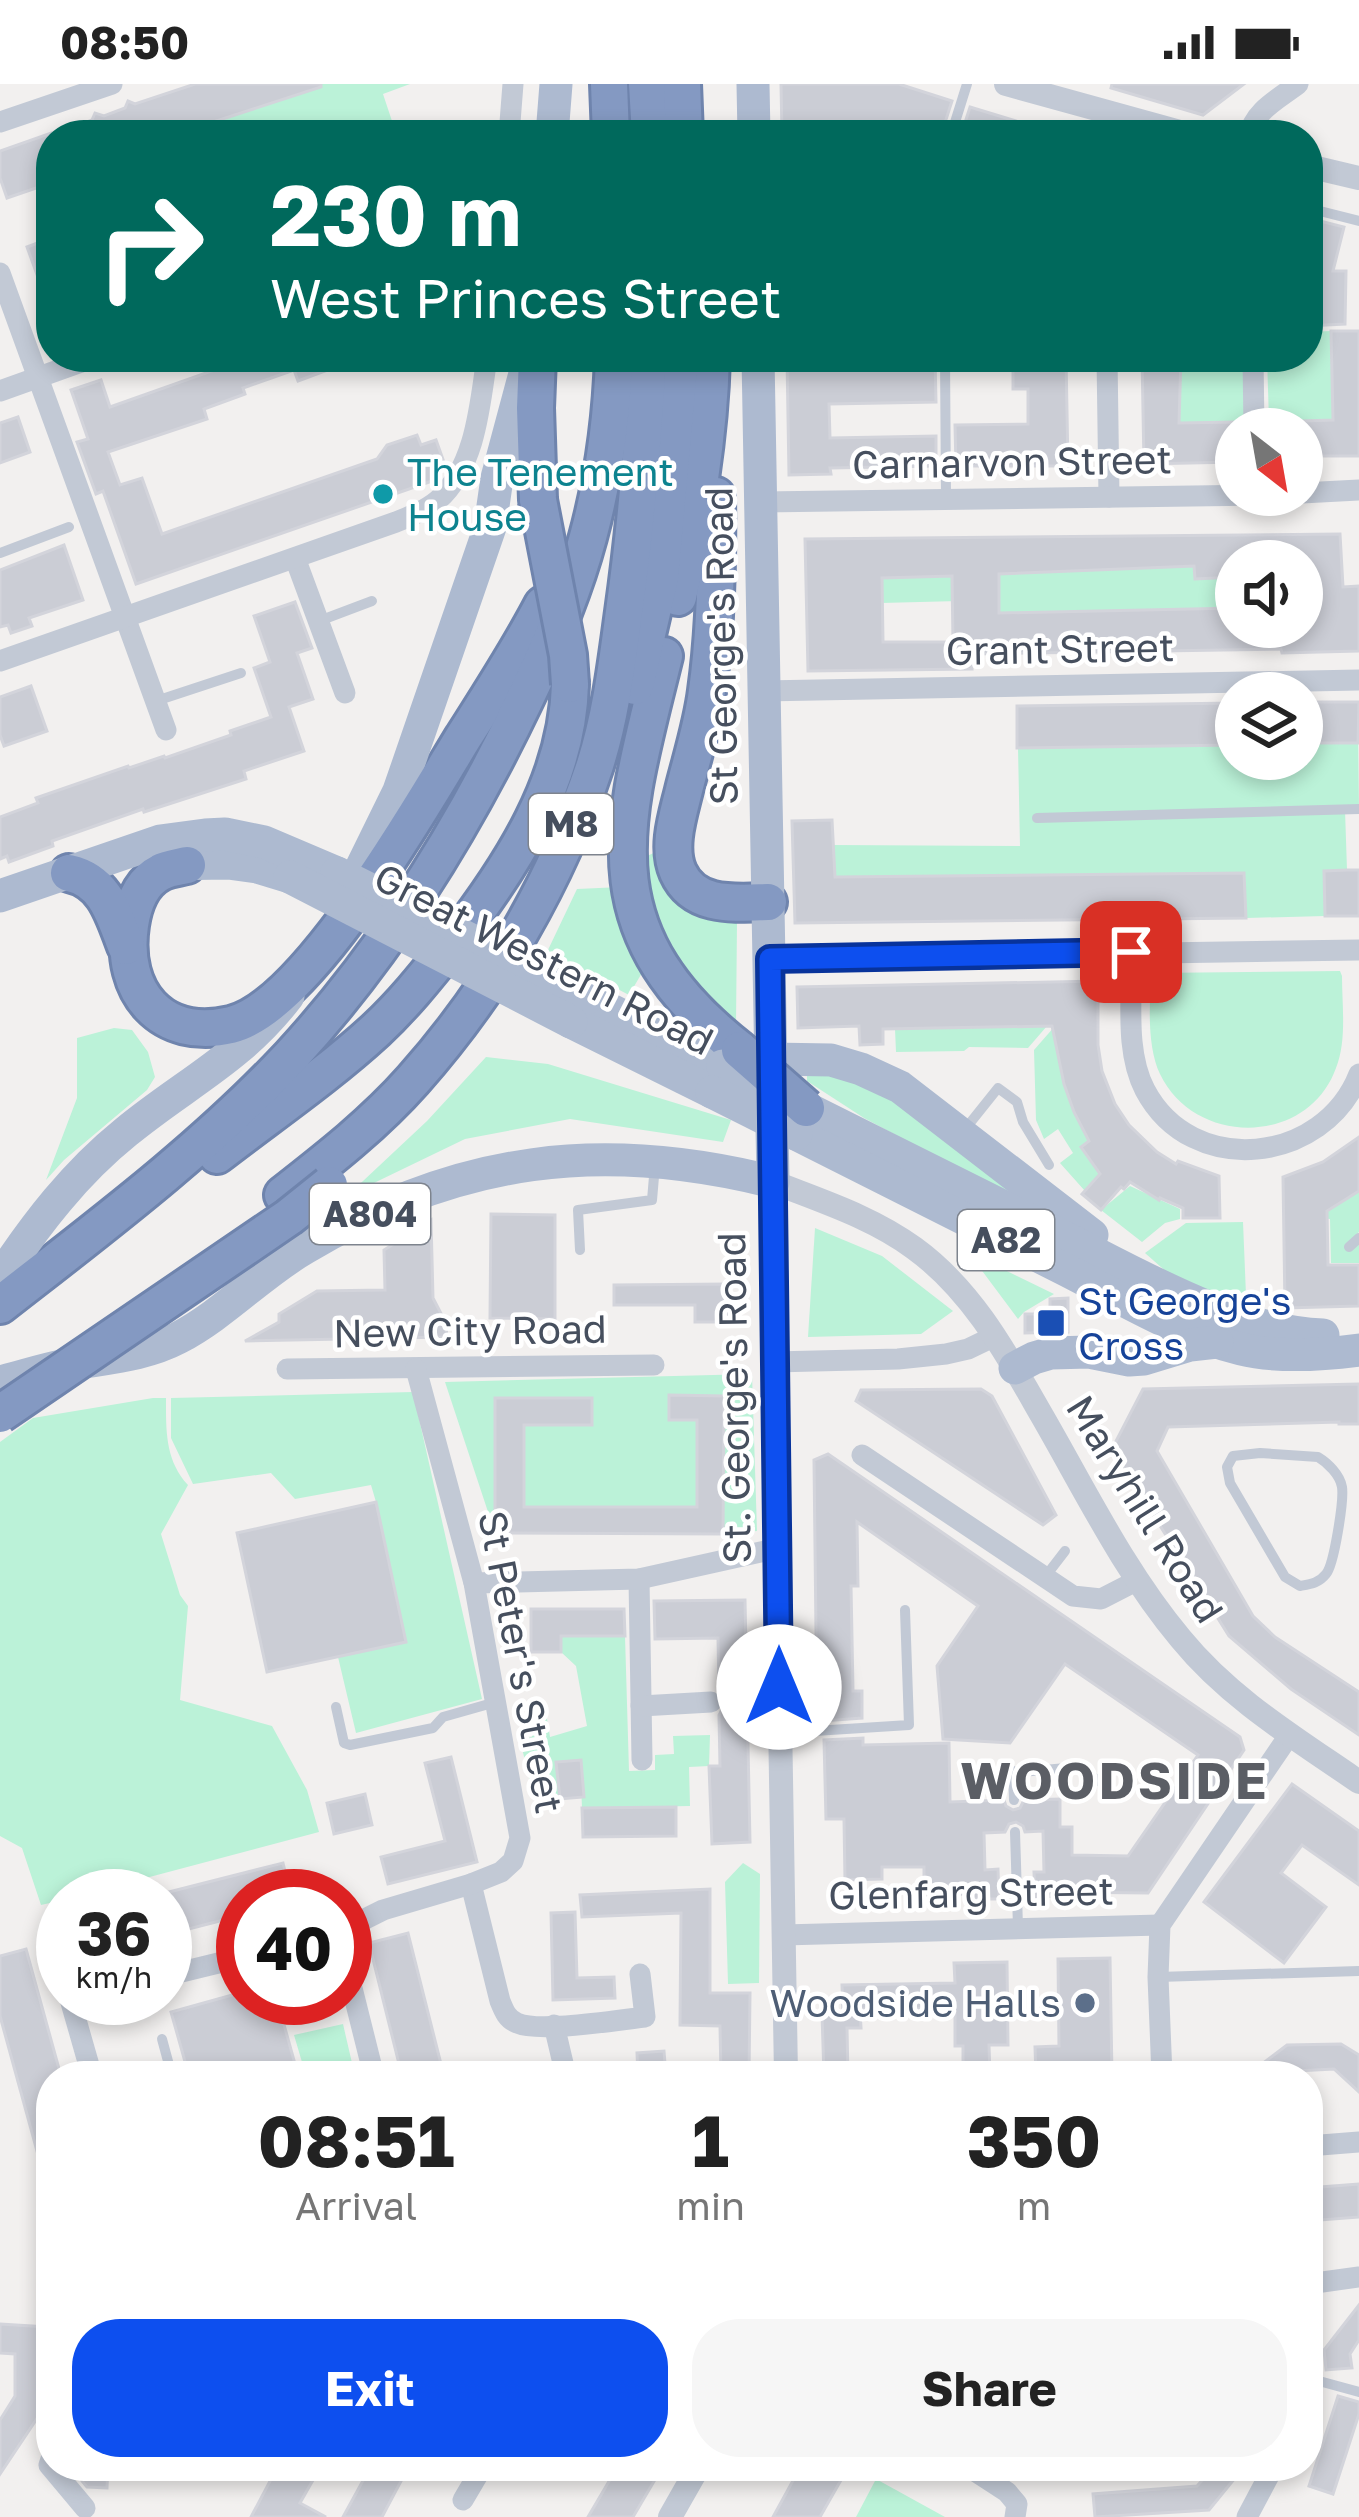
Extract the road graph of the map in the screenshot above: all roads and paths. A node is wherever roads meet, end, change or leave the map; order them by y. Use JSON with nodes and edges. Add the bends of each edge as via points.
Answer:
{"nodes":[{"id":1,"x":112,"y":84,"type":"edge"},
{"id":2,"x":513,"y":84,"type":"edge"},
{"id":3,"x":556,"y":84,"type":"edge"},
{"id":4,"x":609,"y":84,"type":"edge"},
{"id":5,"x":647,"y":84,"type":"edge"},
{"id":6,"x":682,"y":84,"type":"edge"},
{"id":7,"x":707,"y":84,"type":"edge"},
{"id":8,"x":753,"y":84,"type":"edge"},
{"id":9,"x":967,"y":84,"type":"edge"},
{"id":10,"x":1298,"y":84,"type":"edge"},
{"id":11,"x":1025,"y":86,"type":"edge"},
{"id":12,"x":510,"y":120,"type":"edge"},
{"id":13,"x":553,"y":120,"type":"edge"},
{"id":14,"x":610,"y":120,"type":"edge"},
{"id":15,"x":649,"y":120,"type":"edge"},
{"id":16,"x":683,"y":120,"type":"edge"},
{"id":17,"x":708,"y":120,"type":"edge"},
{"id":18,"x":754,"y":120,"type":"edge"},
{"id":19,"x":956,"y":120,"type":"edge"},
{"id":20,"x":1140,"y":120,"type":"edge"},
{"id":21,"x":1255,"y":120,"type":"edge"},
{"id":22,"x":0,"y":122,"type":"edge"},
{"id":23,"x":1323,"y":170,"type":"edge"},
{"id":24,"x":1359,"y":178,"type":"edge"},
{"id":25,"x":1323,"y":212,"type":"edge"},
{"id":26,"x":1359,"y":220,"type":"edge"},
{"id":27,"x":0,"y":273,"type":"edge"},
{"id":28,"x":36,"y":369,"type":"edge"},
{"id":29,"x":37,"y":372,"type":"edge"},
{"id":30,"x":53,"y":372,"type":"edge"},
{"id":31,"x":485,"y":372,"type":"edge"},
{"id":32,"x":529,"y":372,"type":"edge"},
{"id":33,"x":533,"y":372,"type":"edge"},
{"id":34,"x":596,"y":372,"type":"edge"},
{"id":35,"x":614,"y":372,"type":"edge"},
{"id":36,"x":647,"y":372,"type":"edge"},
{"id":37,"x":679,"y":372,"type":"edge"},
{"id":38,"x":711,"y":372,"type":"edge"},
{"id":39,"x":758,"y":372,"type":"edge"},
{"id":40,"x":945,"y":372,"type":"edge"},
{"id":41,"x":1107,"y":372,"type":"edge"},
{"id":42,"x":1253,"y":372,"type":"edge"},
{"id":43,"x":39,"y":377,"type":"junction"},
{"id":44,"x":0,"y":391,"type":"edge"},
{"id":45,"x":1253,"y":408,"type":"edge"},
{"id":46,"x":710,"y":409,"type":"junction"},
{"id":47,"x":1359,"y":490,"type":"edge"},
{"id":48,"x":1323,"y":492,"type":"edge"},
{"id":49,"x":1215,"y":496,"type":"edge"},
{"id":50,"x":1109,"y":497,"type":"junction"},
{"id":51,"x":946,"y":498,"type":"junction"},
{"id":52,"x":761,"y":502,"type":"junction"},
{"id":53,"x":70,"y":527,"type":"dead end"},
{"id":54,"x":0,"y":553,"type":"edge"},
{"id":55,"x":296,"y":558,"type":"junction"},
{"id":56,"x":372,"y":601,"type":"dead end"},
{"id":57,"x":124,"y":619,"type":"junction"},
{"id":58,"x":319,"y":621,"type":"junction"},
{"id":59,"x":0,"y":661,"type":"edge"},
{"id":60,"x":241,"y":673,"type":"dead end"},
{"id":61,"x":1359,"y":680,"type":"edge"},
{"id":62,"x":763,"y":691,"type":"junction"},
{"id":63,"x":345,"y":693,"type":"dead end"},
{"id":64,"x":156,"y":701,"type":"junction"},
{"id":65,"x":166,"y":730,"type":"dead end"},
{"id":66,"x":1359,"y":809,"type":"edge"},
{"id":67,"x":1037,"y":818,"type":"dead end"},
{"id":68,"x":187,"y":865,"type":"junction"},
{"id":69,"x":295,"y":866,"type":"junction"},
{"id":70,"x":85,"y":878,"type":"junction"},
{"id":71,"x":0,"y":896,"type":"edge"},
{"id":72,"x":0,"y":915,"type":"edge"},
{"id":73,"x":769,"y":932,"type":"junction"},
{"id":74,"x":127,"y":950,"type":"junction"},
{"id":75,"x":1359,"y":950,"type":"edge"},
{"id":76,"x":1131,"y":952,"type":"junction"},
{"id":77,"x":301,"y":975,"type":"junction"},
{"id":78,"x":736,"y":1067,"type":"junction"},
{"id":79,"x":1359,"y":1074,"type":"edge"},
{"id":80,"x":801,"y":1121,"type":"junction"},
{"id":81,"x":962,"y":1133,"type":"junction"},
{"id":82,"x":655,"y":1161,"type":"junction"},
{"id":83,"x":1048,"y":1165,"type":"dead end"},
{"id":84,"x":773,"y":1182,"type":"junction"},
{"id":85,"x":142,"y":1201,"type":"junction"},
{"id":86,"x":580,"y":1250,"type":"dead end"},
{"id":87,"x":1139,"y":1275,"type":"junction"},
{"id":88,"x":0,"y":1278,"type":"edge"},
{"id":89,"x":0,"y":1308,"type":"edge"},
{"id":90,"x":995,"y":1336,"type":"junction"},
{"id":91,"x":1359,"y":1339,"type":"edge"},
{"id":92,"x":1219,"y":1342,"type":"junction"},
{"id":93,"x":1359,"y":1350,"type":"edge"},
{"id":94,"x":774,"y":1362,"type":"junction"},
{"id":95,"x":654,"y":1364,"type":"dead end"},
{"id":96,"x":1015,"y":1368,"type":"junction"},
{"id":97,"x":287,"y":1369,"type":"dead end"},
{"id":98,"x":416,"y":1369,"type":"junction"},
{"id":99,"x":0,"y":1382,"type":"edge"},
{"id":100,"x":0,"y":1399,"type":"edge"},
{"id":101,"x":0,"y":1414,"type":"edge"},
{"id":102,"x":862,"y":1455,"type":"dead end"},
{"id":103,"x":1342,"y":1486,"type":"junction"},
{"id":104,"x":1359,"y":1487,"type":"edge"},
{"id":105,"x":778,"y":1548,"type":"junction"},
{"id":106,"x":1065,"y":1551,"type":"dead end"},
{"id":107,"x":1044,"y":1577,"type":"junction"},
{"id":108,"x":639,"y":1579,"type":"junction"},
{"id":109,"x":1138,"y":1580,"type":"junction"},
{"id":110,"x":474,"y":1583,"type":"junction"},
{"id":111,"x":905,"y":1610,"type":"dead end"},
{"id":112,"x":496,"y":1702,"type":"junction"},
{"id":113,"x":711,"y":1702,"type":"dead end"},
{"id":114,"x":641,"y":1706,"type":"junction"},
{"id":115,"x":336,"y":1707,"type":"dead end"},
{"id":116,"x":780,"y":1733,"type":"junction"},
{"id":117,"x":1290,"y":1734,"type":"junction"},
{"id":118,"x":642,"y":1760,"type":"dead end"},
{"id":119,"x":1013,"y":1771,"type":"junction"},
{"id":120,"x":966,"y":1777,"type":"dead end"},
{"id":121,"x":1359,"y":1782,"type":"edge"},
{"id":122,"x":1110,"y":1787,"type":"dead end"},
{"id":123,"x":1014,"y":1800,"type":"dead end"},
{"id":124,"x":1015,"y":1832,"type":"dead end"},
{"id":125,"x":470,"y":1884,"type":"junction"},
{"id":126,"x":372,"y":1915,"type":"edge"},
{"id":127,"x":1160,"y":1925,"type":"junction"},
{"id":128,"x":1018,"y":1927,"type":"junction"},
{"id":129,"x":783,"y":1935,"type":"junction"},
{"id":130,"x":1359,"y":1971,"type":"edge"},
{"id":131,"x":640,"y":1974,"type":"dead end"},
{"id":132,"x":1158,"y":1977,"type":"junction"},
{"id":133,"x":77,"y":2025,"type":"edge"},
{"id":134,"x":361,"y":2025,"type":"edge"},
{"id":135,"x":554,"y":2025,"type":"junction"},
{"id":136,"x":162,"y":2039,"type":"dead end"},
{"id":137,"x":88,"y":2061,"type":"edge"},
{"id":138,"x":168,"y":2061,"type":"edge"},
{"id":139,"x":370,"y":2061,"type":"edge"},
{"id":140,"x":562,"y":2061,"type":"edge"},
{"id":141,"x":786,"y":2061,"type":"edge"},
{"id":142,"x":1161,"y":2061,"type":"edge"},
{"id":143,"x":1359,"y":2142,"type":"edge"},
{"id":144,"x":1323,"y":2145,"type":"edge"},
{"id":145,"x":1359,"y":2277,"type":"edge"},
{"id":146,"x":1323,"y":2282,"type":"edge"},
{"id":147,"x":1323,"y":2382,"type":"edge"},
{"id":148,"x":1359,"y":2392,"type":"edge"},
{"id":149,"x":62,"y":2481,"type":"edge"},
{"id":150,"x":474,"y":2481,"type":"edge"},
{"id":151,"x":690,"y":2481,"type":"edge"},
{"id":152,"x":990,"y":2481,"type":"edge"},
{"id":153,"x":1266,"y":2481,"type":"edge"},
{"id":154,"x":464,"y":2500,"type":"dead end"},
{"id":155,"x":85,"y":2508,"type":"dead end"},
{"id":156,"x":670,"y":2517,"type":"edge"},
{"id":157,"x":1015,"y":2517,"type":"edge"},
{"id":158,"x":1247,"y":2517,"type":"edge"}],
"edges":[{"from":1,"to":22,"type":"street"},
{"from":2,"to":12,"type":"street"},
{"from":3,"to":13,"type":"main road"},
{"from":4,"to":14,"type":"highway"},
{"from":5,"to":15,"type":"highway"},
{"from":6,"to":16,"type":"highway"},
{"from":7,"to":17,"type":"highway"},
{"from":8,"to":18,"type":"main road"},
{"from":9,"to":19,"type":"lane"},
{"from":10,"to":21,"type":"street"},
{"from":11,"to":20,"type":"street"},
{"from":23,"to":24,"type":"street"},
{"from":25,"to":26,"type":"lane"},
{"from":27,"to":28,"type":"street"},
{"from":29,"to":43,"type":"street"},
{"from":30,"to":43,"type":"street"},
{"from":31,"to":55,"type":"street","via":[[465,459],[440,498]]},
{"from":32,"to":77,"type":"main road","via":[[490,527],[399,791]]},
{"from":33,"to":85,"type":"highway","bridge":true,"via":[[538,500],[570,684],[559,759],[511,863],[373,1033]]},
{"from":34,"to":77,"type":"highway","via":[[576,505],[543,606],[420,809]]},
{"from":35,"to":85,"type":"highway","number":"M8","via":[[587,540],[540,666],[460,824],[331,1009]]},
{"from":36,"to":100,"type":"highway","number":"M8","via":[[638,512],[595,764],[497,969],[413,1081],[337,1153]]},
{"from":37,"to":101,"type":"highway","bridge":true,"via":[[660,578],[624,730],[539,937],[485,1022],[409,1112],[289,1217]]},
{"from":38,"to":46,"type":"highway"},
{"from":39,"to":52,"type":"main road","name":"St George's Road"},
{"from":40,"to":51,"type":"lane"},
{"from":41,"to":50,"type":"street"},
{"from":42,"to":45,"type":"street"},
{"from":43,"to":44,"type":"street"},
{"from":43,"to":57,"type":"street"},
{"from":46,"to":73,"type":"highway","via":[[712,643],[674,857],[686,884],[704,898],[734,903]]},
{"from":46,"to":78,"type":"highway","via":[[693,527],[631,793],[628,875],[654,958]]},
{"from":47,"to":48,"type":"street"},
{"from":49,"to":50,"type":"street","name":"Carnarvon Street"},
{"from":50,"to":51,"type":"street","name":"Carnarvon Street"},
{"from":51,"to":52,"type":"street","name":"Carnarvon Street"},
{"from":52,"to":62,"type":"main road","name":"St George's Road"},
{"from":53,"to":54,"type":"lane"},
{"from":55,"to":57,"type":"street"},
{"from":55,"to":58,"type":"street"},
{"from":56,"to":58,"type":"lane"},
{"from":57,"to":59,"type":"street"},
{"from":57,"to":64,"type":"street"},
{"from":58,"to":63,"type":"street"},
{"from":60,"to":64,"type":"lane"},
{"from":61,"to":62,"type":"street","name":"Grant Street"},
{"from":62,"to":73,"type":"main road","name":"St George's Road"},
{"from":64,"to":65,"type":"street"},
{"from":66,"to":67,"type":"lane"},
{"from":68,"to":69,"type":"main road","name":"Great Western Road","number":"A82"},
{"from":68,"to":70,"type":"main road","name":"Great Western Road","number":"A82"},
{"from":68,"to":74,"type":"highway","via":[[159,872],[143,887]]},
{"from":69,"to":70,"type":"main road","name":"Great Western Road","number":"A82","via":[[244,837],[205,835],[160,841]]},
{"from":69,"to":78,"type":"main road","name":"Great Western Road","number":"A82","bridge":true,"via":[[579,1010]]},
{"from":70,"to":71,"type":"main road","number":"A82"},
{"from":70,"to":72,"type":"main road","number":"A82"},
{"from":70,"to":74,"type":"highway","via":[[113,913]]},
{"from":73,"to":76,"type":"street"},
{"from":73,"to":78,"type":"main road","name":"St. George's Road"},
{"from":74,"to":77,"type":"highway","via":[[145,1000],[196,1027],[241,1022]]},
{"from":75,"to":76,"type":"street"},
{"from":76,"to":79,"type":"street","via":[[1138,1075],[1155,1105],[1199,1140],[1235,1149],[1290,1142],[1328,1120]]},
{"from":77,"to":88,"type":"main road","via":[[238,1051],[129,1129],[74,1180]]},
{"from":78,"to":80,"type":"highway","bridge":true},
{"from":78,"to":80,"type":"main road","name":"Great Western Road","number":"A82","bridge":true},
{"from":78,"to":81,"type":"main road","via":[[831,1060],[900,1087]]},
{"from":78,"to":84,"type":"main road","name":"St. George's Road"},
{"from":80,"to":87,"type":"main road","name":"Great Western Road","number":"A82"},
{"from":80,"to":92,"type":"main road","name":"Great Western Road","number":"A82","via":[[1121,1298]]},
{"from":81,"to":83,"type":"lane","via":[[998,1088],[1017,1102]]},
{"from":81,"to":87,"type":"main road"},
{"from":82,"to":84,"type":"main road","number":"A804"},
{"from":82,"to":86,"type":"lane","via":[[652,1200],[578,1210]]},
{"from":82,"to":99,"type":"main road","number":"A804","via":[[551,1161],[442,1184],[301,1250],[176,1339]]},
{"from":84,"to":90,"type":"street","name":"Maryhill Road","via":[[915,1248]]},
{"from":84,"to":94,"type":"street","name":"St. George's Road"},
{"from":85,"to":89,"type":"highway","number":"M8"},
{"from":87,"to":91,"type":"main road","name":"Great Western Road","number":"A82","via":[[1274,1329]]},
{"from":90,"to":94,"type":"street","via":[[946,1354]]},
{"from":90,"to":96,"type":"street","name":"Maryhill Road"},
{"from":92,"to":93,"type":"main road","name":"Great Western Road","number":"A82","via":[[1287,1354]]},
{"from":92,"to":96,"type":"main road","via":[[1129,1360],[1058,1352]]},
{"from":94,"to":105,"type":"street","name":"St. George's Road"},
{"from":95,"to":98,"type":"street","name":"New City Road"},
{"from":96,"to":109,"type":"street","name":"Maryhill Road"},
{"from":97,"to":98,"type":"street","name":"New City Road"},
{"from":98,"to":110,"type":"street","name":"St Peter's Street"},
{"from":102,"to":107,"type":"street"},
{"from":103,"to":103,"type":"lane","via":[[1330,1571],[1300,1586],[1285,1577],[1227,1467],[1234,1456],[1260,1453],[1318,1457]]},
{"from":103,"to":104,"type":"lane"},
{"from":105,"to":108,"type":"street"},
{"from":105,"to":116,"type":"street","name":"St. George's Road"},
{"from":106,"to":107,"type":"lane"},
{"from":107,"to":109,"type":"street","via":[[1072,1596],[1101,1599]]},
{"from":108,"to":110,"type":"street"},
{"from":108,"to":114,"type":"street"},
{"from":109,"to":117,"type":"street","name":"Maryhill Road","via":[[1202,1663]]},
{"from":110,"to":112,"type":"street","name":"St Peter's Street"},
{"from":111,"to":116,"type":"lane","via":[[909,1725]]},
{"from":112,"to":115,"type":"lane","via":[[442,1717],[433,1728],[350,1745]]},
{"from":112,"to":125,"type":"street","name":"St Peter's Street","via":[[518,1850],[501,1872]]},
{"from":113,"to":114,"type":"street"},
{"from":114,"to":118,"type":"street"},
{"from":116,"to":129,"type":"street","name":"St. George's Road"},
{"from":117,"to":121,"type":"street","name":"Maryhill Road"},
{"from":117,"to":127,"type":"street"},
{"from":119,"to":120,"type":"lane"},
{"from":119,"to":122,"type":"lane","via":[[1077,1767]]},
{"from":119,"to":123,"type":"lane"},
{"from":124,"to":128,"type":"lane"},
{"from":125,"to":126,"type":"street","name":"St Peter's Street"},
{"from":125,"to":135,"type":"street","via":[[506,2015],[526,2026]]},
{"from":127,"to":128,"type":"street","name":"Glenfarg Street"},
{"from":127,"to":132,"type":"street"},
{"from":128,"to":129,"type":"street","name":"Glenfarg Street"},
{"from":129,"to":141,"type":"street","name":"St. George's Road"},
{"from":130,"to":132,"type":"lane"},
{"from":131,"to":135,"type":"street","via":[[645,2017]]},
{"from":132,"to":142,"type":"street"},
{"from":133,"to":137,"type":"street"},
{"from":134,"to":139,"type":"street"},
{"from":135,"to":140,"type":"street"},
{"from":136,"to":138,"type":"lane"},
{"from":143,"to":144,"type":"street"},
{"from":145,"to":146,"type":"street"},
{"from":147,"to":148,"type":"lane"},
{"from":149,"to":155,"type":"street"},
{"from":150,"to":154,"type":"street"},
{"from":151,"to":156,"type":"street"},
{"from":152,"to":157,"type":"street","via":[[1017,2504]]},
{"from":153,"to":158,"type":"street"}]}
